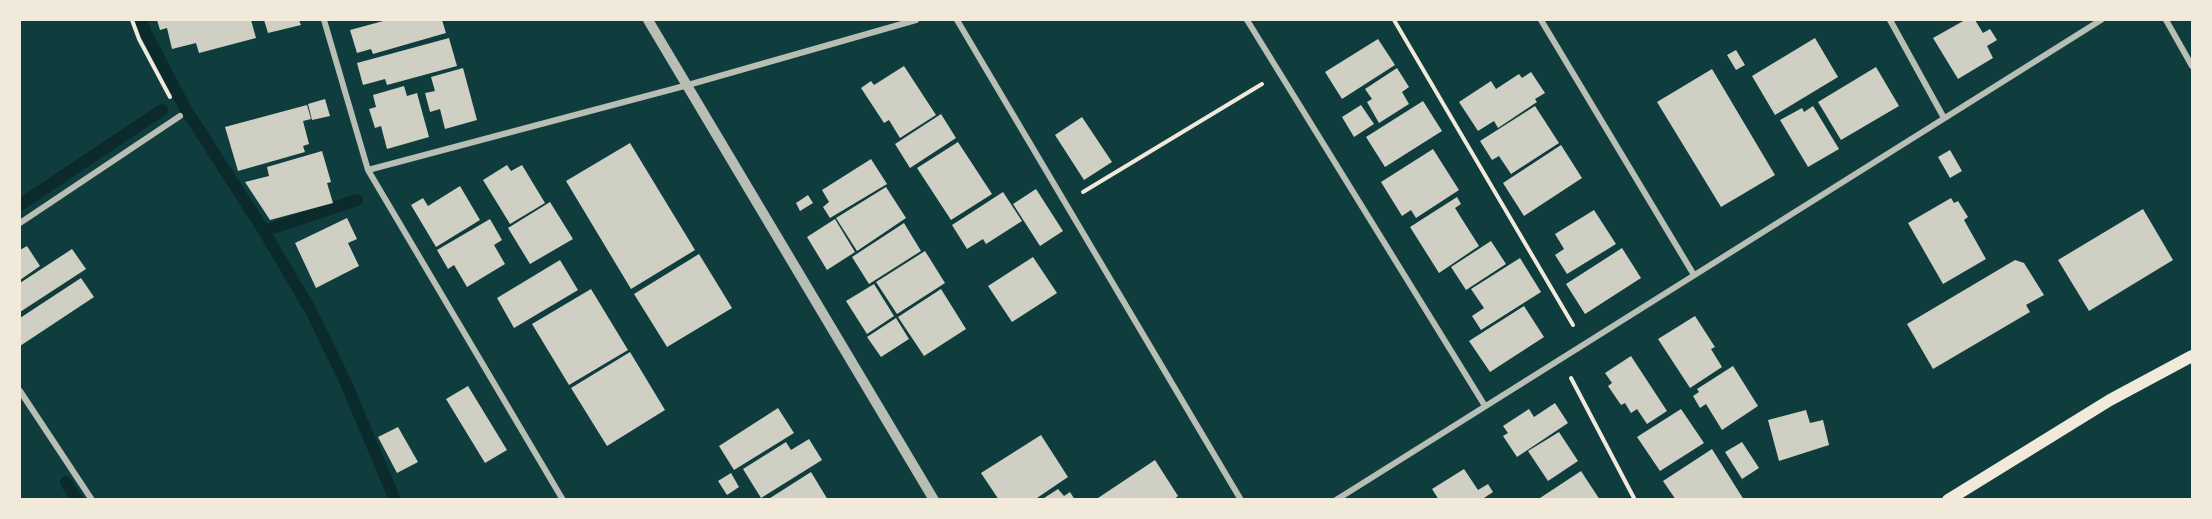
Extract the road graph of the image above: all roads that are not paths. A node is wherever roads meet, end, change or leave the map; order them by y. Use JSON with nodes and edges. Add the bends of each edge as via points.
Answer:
{"nodes":[{"id":1,"x":324,"y":20,"type":"edge"},
{"id":2,"x":648,"y":20,"type":"edge"},
{"id":3,"x":916,"y":20,"type":"edge"},
{"id":4,"x":957,"y":20,"type":"edge"},
{"id":5,"x":1247,"y":20,"type":"edge"},
{"id":6,"x":1541,"y":20,"type":"edge"},
{"id":7,"x":1890,"y":20,"type":"edge"},
{"id":8,"x":2101,"y":20,"type":"edge"},
{"id":9,"x":2166,"y":20,"type":"edge"},
{"id":10,"x":2193,"y":66,"type":"edge"},
{"id":11,"x":688,"y":85,"type":"junction"},
{"id":12,"x":180,"y":116,"type":"road end"},
{"id":13,"x":1944,"y":118,"type":"junction"},
{"id":14,"x":368,"y":170,"type":"junction"},
{"id":15,"x":20,"y":223,"type":"edge"},
{"id":16,"x":1694,"y":274,"type":"junction"},
{"id":17,"x":2193,"y":356,"type":"edge"},
{"id":18,"x":20,"y":391,"type":"edge"},
{"id":19,"x":1485,"y":406,"type":"junction"},
{"id":20,"x":92,"y":500,"type":"edge"},
{"id":21,"x":563,"y":500,"type":"edge"},
{"id":22,"x":934,"y":500,"type":"edge"},
{"id":23,"x":1241,"y":500,"type":"edge"},
{"id":24,"x":1336,"y":500,"type":"edge"},
{"id":25,"x":1948,"y":500,"type":"edge"}],
"edges":[{"from":1,"to":14,"type":"street"},
{"from":2,"to":11,"type":"street"},
{"from":3,"to":11,"type":"street"},
{"from":4,"to":23,"type":"street"},
{"from":5,"to":19,"type":"street"},
{"from":6,"to":16,"type":"street"},
{"from":7,"to":13,"type":"street"},
{"from":8,"to":13,"type":"street"},
{"from":9,"to":10,"type":"street"},
{"from":11,"to":14,"type":"street"},
{"from":11,"to":22,"type":"street"},
{"from":12,"to":15,"type":"street"},
{"from":13,"to":16,"type":"street"},
{"from":14,"to":21,"type":"street"},
{"from":16,"to":19,"type":"street"},
{"from":17,"to":25,"type":"main road","via":[[2110,400]]},
{"from":18,"to":20,"type":"street"},
{"from":19,"to":24,"type":"street"}]}
